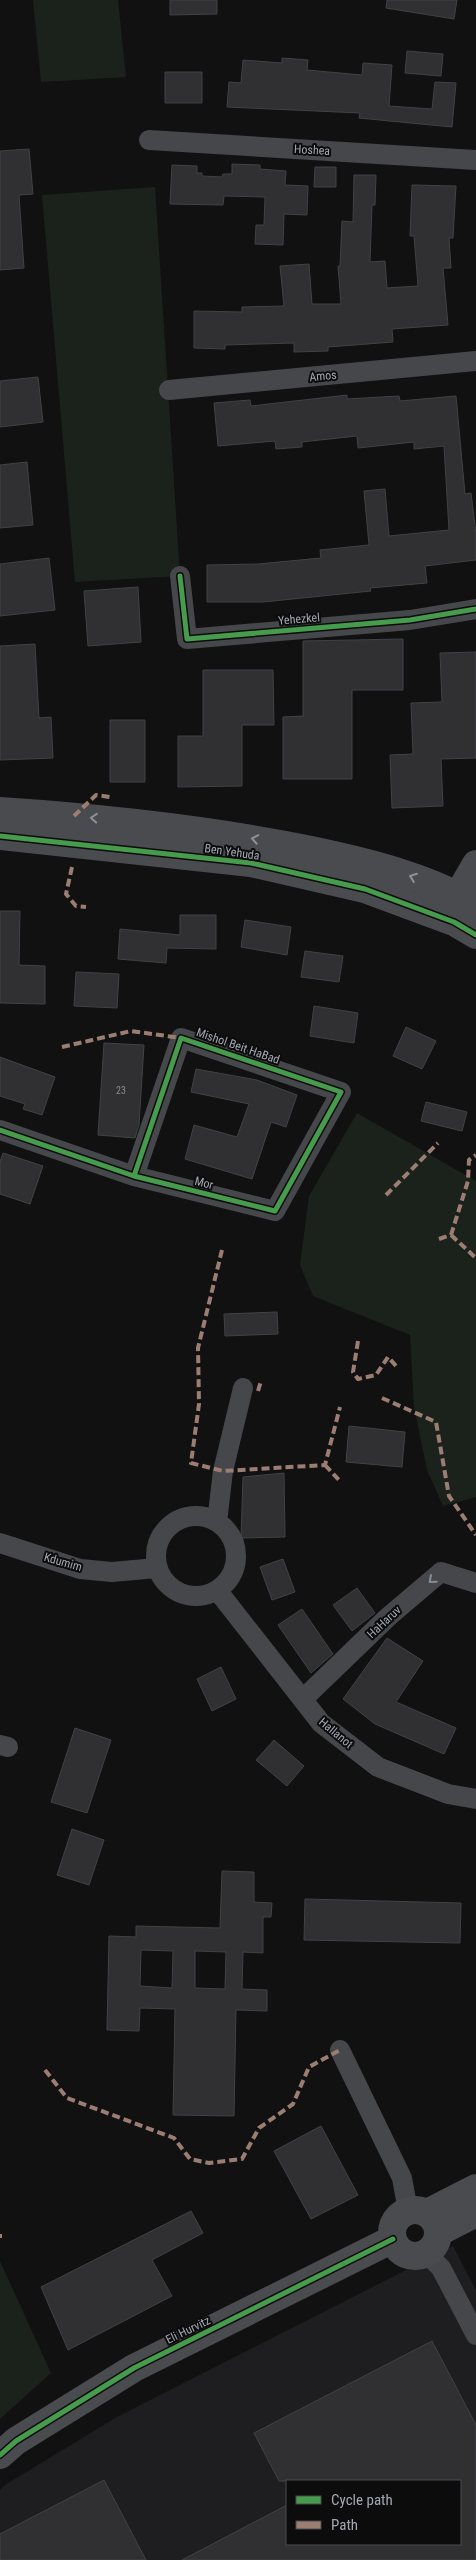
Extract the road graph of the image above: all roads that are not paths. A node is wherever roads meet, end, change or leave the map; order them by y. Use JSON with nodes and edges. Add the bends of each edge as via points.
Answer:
{"nodes":[{"id":1,"x":149,"y":140,"type":"dead end"},
{"id":2,"x":476,"y":160,"type":"edge"},
{"id":3,"x":476,"y":361,"type":"edge"},
{"id":4,"x":170,"y":390,"type":"dead end"},
{"id":5,"x":180,"y":576,"type":"dead end"},
{"id":6,"x":476,"y":608,"type":"edge"},
{"id":7,"x":0,"y":811,"type":"edge"},
{"id":8,"x":0,"y":836,"type":"edge"},
{"id":9,"x":476,"y":864,"type":"edge"},
{"id":10,"x":467,"y":900,"type":"edge"},
{"id":11,"x":465,"y":928,"type":"edge"},
{"id":12,"x":342,"y":1092,"type":"joint"},
{"id":13,"x":0,"y":1130,"type":"edge"},
{"id":14,"x":134,"y":1176,"type":"junction"},
{"id":15,"x":243,"y":1388,"type":"dead end"},
{"id":16,"x":218,"y":1522,"type":"junction"},
{"id":17,"x":0,"y":1543,"type":"edge"},
{"id":18,"x":157,"y":1568,"type":"junction"},
{"id":19,"x":476,"y":1583,"type":"edge"},
{"id":20,"x":217,"y":1590,"type":"junction"},
{"id":21,"x":303,"y":1699,"type":"junction"},
{"id":22,"x":476,"y":1798,"type":"edge"},
{"id":23,"x":340,"y":2050,"type":"dead end"},
{"id":24,"x":476,"y":2188,"type":"edge"},
{"id":25,"x":476,"y":2213,"type":"edge"},
{"id":26,"x":425,"y":2227,"type":"junction"},
{"id":27,"x":393,"y":2239,"type":"junction"},
{"id":28,"x":476,"y":2336,"type":"edge"},
{"id":29,"x":0,"y":2455,"type":"edge"}],
"edges":[{"from":1,"to":2,"type":"street","name":"Hoshea"},
{"from":3,"to":4,"type":"street","name":"Amos"},
{"from":5,"to":6,"type":"street","name":"Yehezkel","via":[[187,639],[410,620]]},
{"from":10,"to":7,"type":"street","name":"Ben Yehuda","one_way":true,"via":[[381,865],[251,838],[115,820]]},
{"from":8,"to":11,"type":"street","name":"Ben Yehuda","via":[[251,863],[365,889]]},
{"from":9,"to":10,"type":"street"},
{"from":10,"to":11,"type":"street"},
{"from":12,"to":14,"type":"street","name":"Mor","via":[[275,1211]]},
{"from":12,"to":14,"type":"street","name":"Mishol Beit HaBad","via":[[181,1038]]},
{"from":13,"to":14,"type":"street","name":"Mor"},
{"from":15,"to":16,"type":"street","via":[[223,1470]]},
{"from":16,"to":18,"type":"street","via":[[204,1516],[190,1516],[168,1526],[155,1553]]},
{"from":16,"to":20,"type":"street","via":[[234,1543],[236,1557],[227,1581]]},
{"from":17,"to":18,"type":"street","name":"Kdumim","via":[[80,1569],[112,1572]]},
{"from":18,"to":20,"type":"street","via":[[164,1581],[180,1593],[194,1596]]},
{"from":19,"to":21,"type":"street","name":"HaHaruv","one_way":true,"via":[[441,1572],[388,1617]]},
{"from":20,"to":21,"type":"street","name":"HaIlanot"},
{"from":21,"to":22,"type":"street","name":"HaIlanot","via":[[321,1723],[378,1767],[448,1794]]},
{"from":23,"to":26,"type":"street"},
{"from":24,"to":26,"type":"street"},
{"from":25,"to":26,"type":"street"},
{"from":26,"to":27,"type":"street","via":[[402,2214],[393,2225]]},
{"from":26,"to":27,"type":"street","via":[[420,2255],[406,2254]]},
{"from":26,"to":28,"type":"street","via":[[441,2268]]},
{"from":27,"to":29,"type":"street","name":"Eli Hurvitz","via":[[134,2368],[16,2441]]}]}
